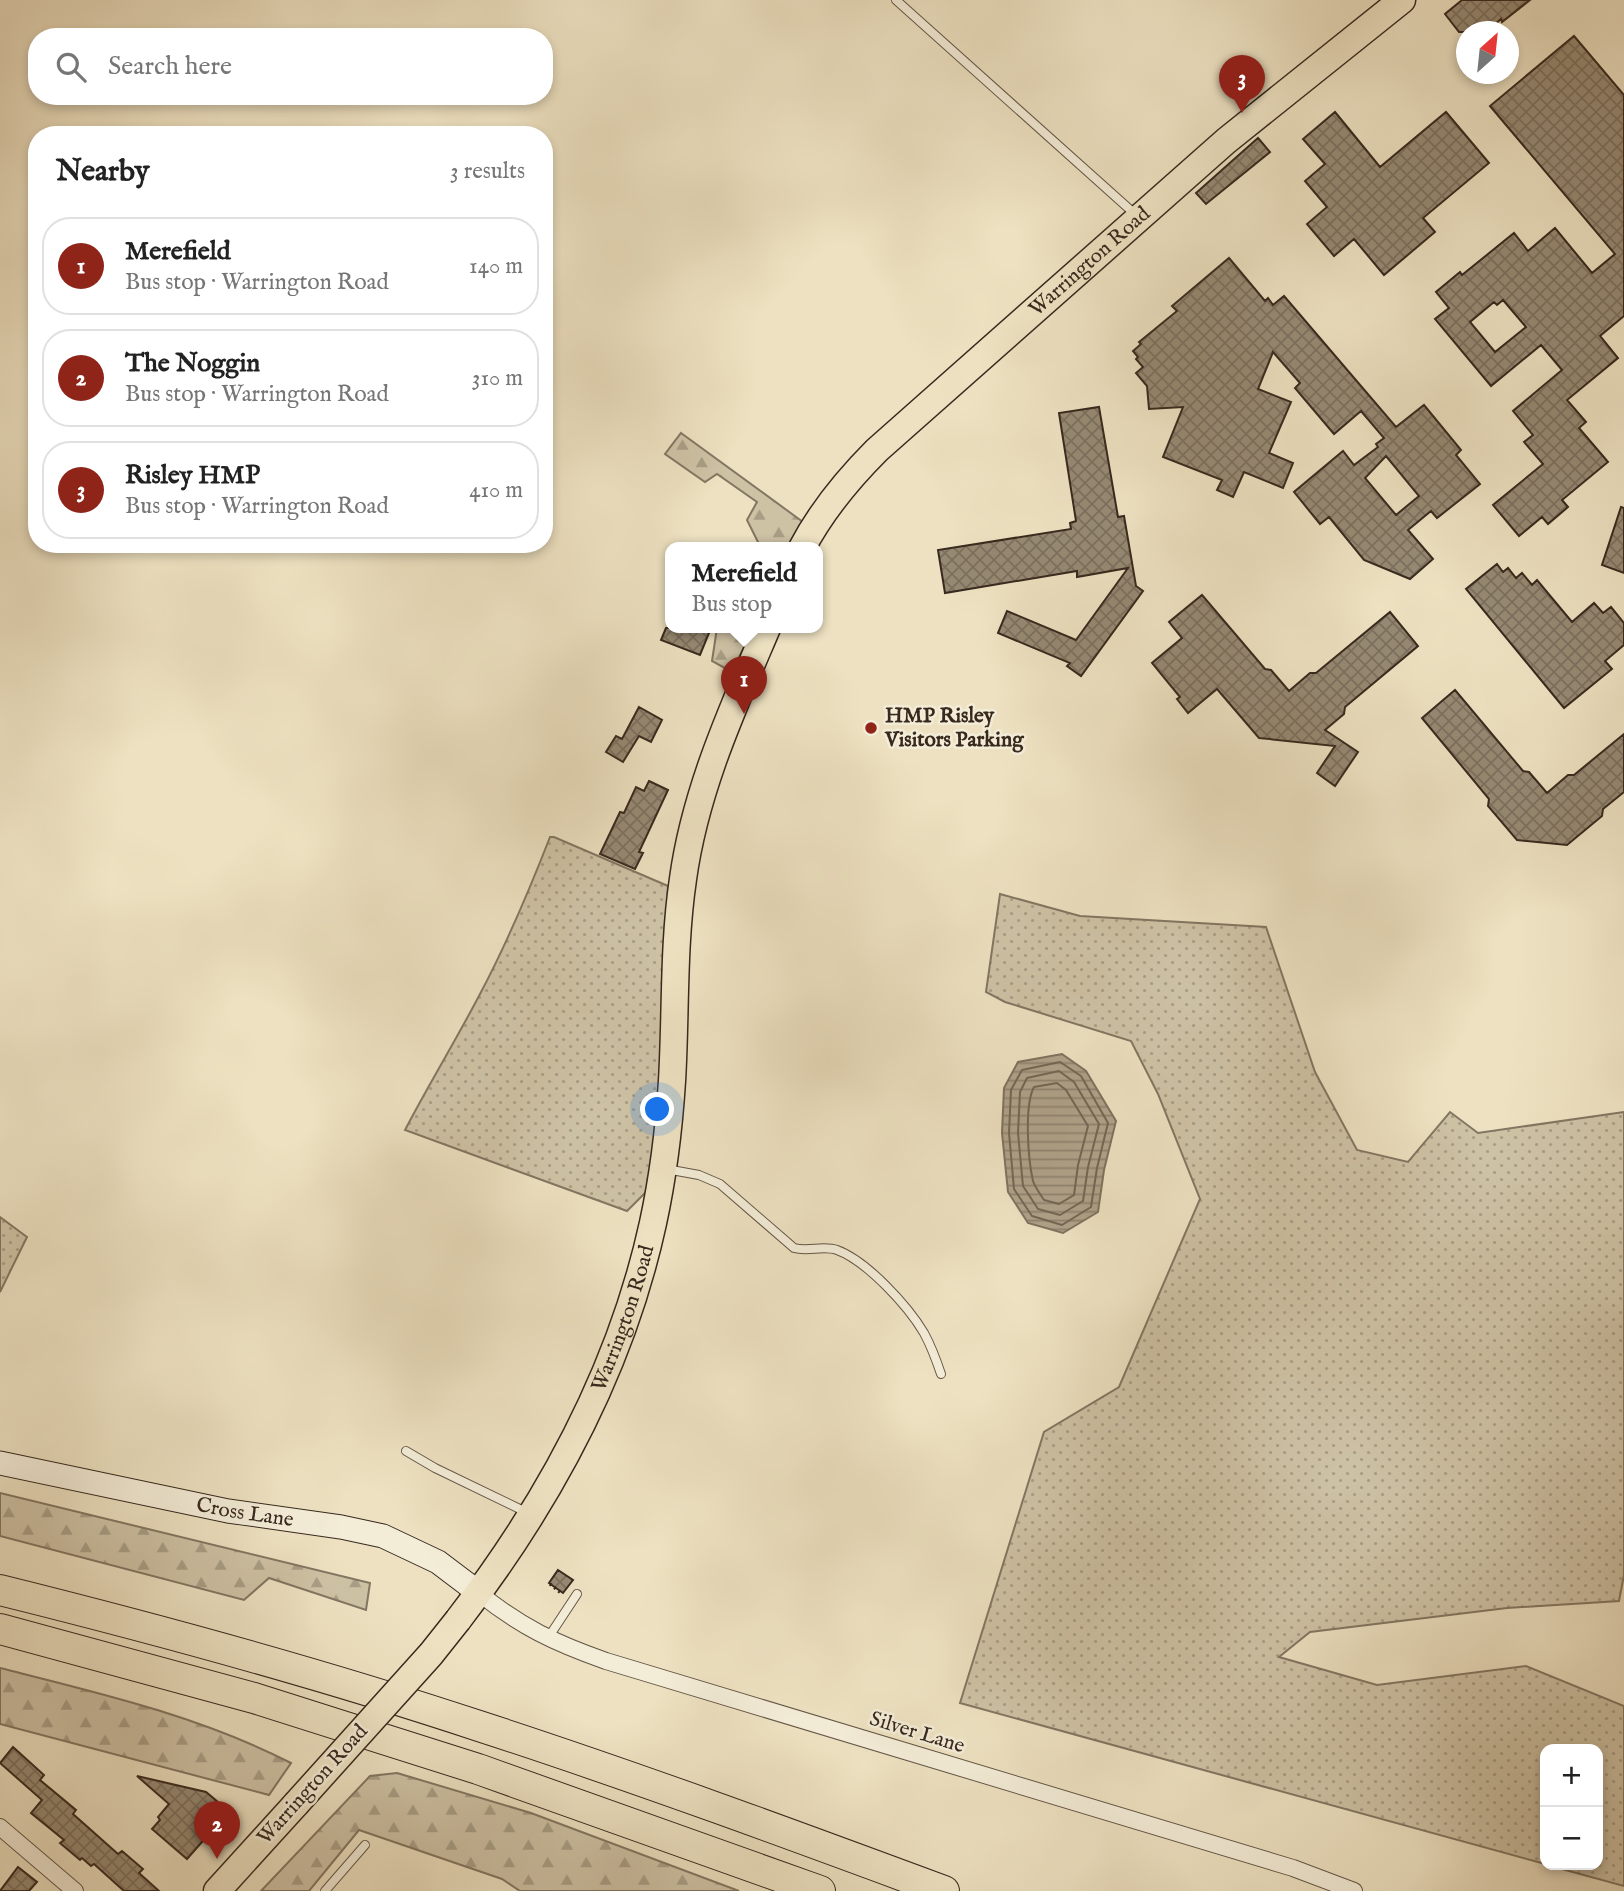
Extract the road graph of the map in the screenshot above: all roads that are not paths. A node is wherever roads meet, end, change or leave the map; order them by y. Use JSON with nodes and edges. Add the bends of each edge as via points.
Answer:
{"nodes":[{"id":1,"x":896,"y":0,"type":"edge"},
{"id":2,"x":1402,"y":0,"type":"edge"},
{"id":3,"x":1138,"y":217,"type":"junction"},
{"id":4,"x":806,"y":542,"type":"edge"},
{"id":5,"x":764,"y":633,"type":"edge"},
{"id":6,"x":663,"y":1168,"type":"junction"},
{"id":7,"x":941,"y":1374,"type":"dead end"},
{"id":8,"x":406,"y":1451,"type":"dead end"},
{"id":9,"x":0,"y":1463,"type":"edge"},
{"id":10,"x":532,"y":1515,"type":"junction"},
{"id":11,"x":0,"y":1590,"type":"edge"},
{"id":12,"x":479,"y":1593,"type":"junction"},
{"id":13,"x":577,"y":1594,"type":"dead end"},
{"id":14,"x":0,"y":1629,"type":"edge"},
{"id":15,"x":548,"y":1639,"type":"junction"},
{"id":16,"x":0,"y":1828,"type":"edge"},
{"id":17,"x":365,"y":1846,"type":"dead end"},
{"id":18,"x":75,"y":1891,"type":"edge"},
{"id":19,"x":218,"y":1891,"type":"edge"},
{"id":20,"x":326,"y":1891,"type":"edge"},
{"id":21,"x":820,"y":1891,"type":"edge"},
{"id":22,"x":944,"y":1891,"type":"edge"},
{"id":23,"x":1354,"y":1891,"type":"edge"}],
"edges":[{"from":1,"to":3,"type":"lane"},
{"from":2,"to":3,"type":"main road","name":"Warrington Road"},
{"from":3,"to":4,"type":"main road","name":"Warrington Road","via":[[868,459],[828,504]]},
{"from":5,"to":6,"type":"main road","name":"Warrington Road","via":[[726,724],[691,828],[677,931],[672,1081]]},
{"from":6,"to":7,"type":"lane","via":[[720,1184],[794,1248],[830,1248],[862,1265],[922,1330]]},
{"from":6,"to":10,"type":"main road","name":"Warrington Road","via":[[653,1223],[618,1344],[572,1446]]},
{"from":8,"to":10,"type":"lane"},
{"from":9,"to":12,"type":"street","name":"Cross Lane","via":[[228,1511],[383,1536],[438,1562]]},
{"from":10,"to":12,"type":"main road","name":"Warrington Road"},
{"from":11,"to":22,"type":"highway","via":[[286,1666],[479,1726]]},
{"from":12,"to":15,"type":"street","name":"Silver Lane","via":[[510,1618]]},
{"from":12,"to":19,"type":"main road","name":"Warrington Road","bridge":true,"via":[[422,1664]]},
{"from":13,"to":15,"type":"lane"},
{"from":14,"to":21,"type":"highway","via":[[254,1698],[478,1769]]},
{"from":15,"to":23,"type":"street","name":"Silver Lane","via":[[606,1661],[1293,1868]]},
{"from":16,"to":18,"type":"street"},
{"from":17,"to":20,"type":"lane"}]}
